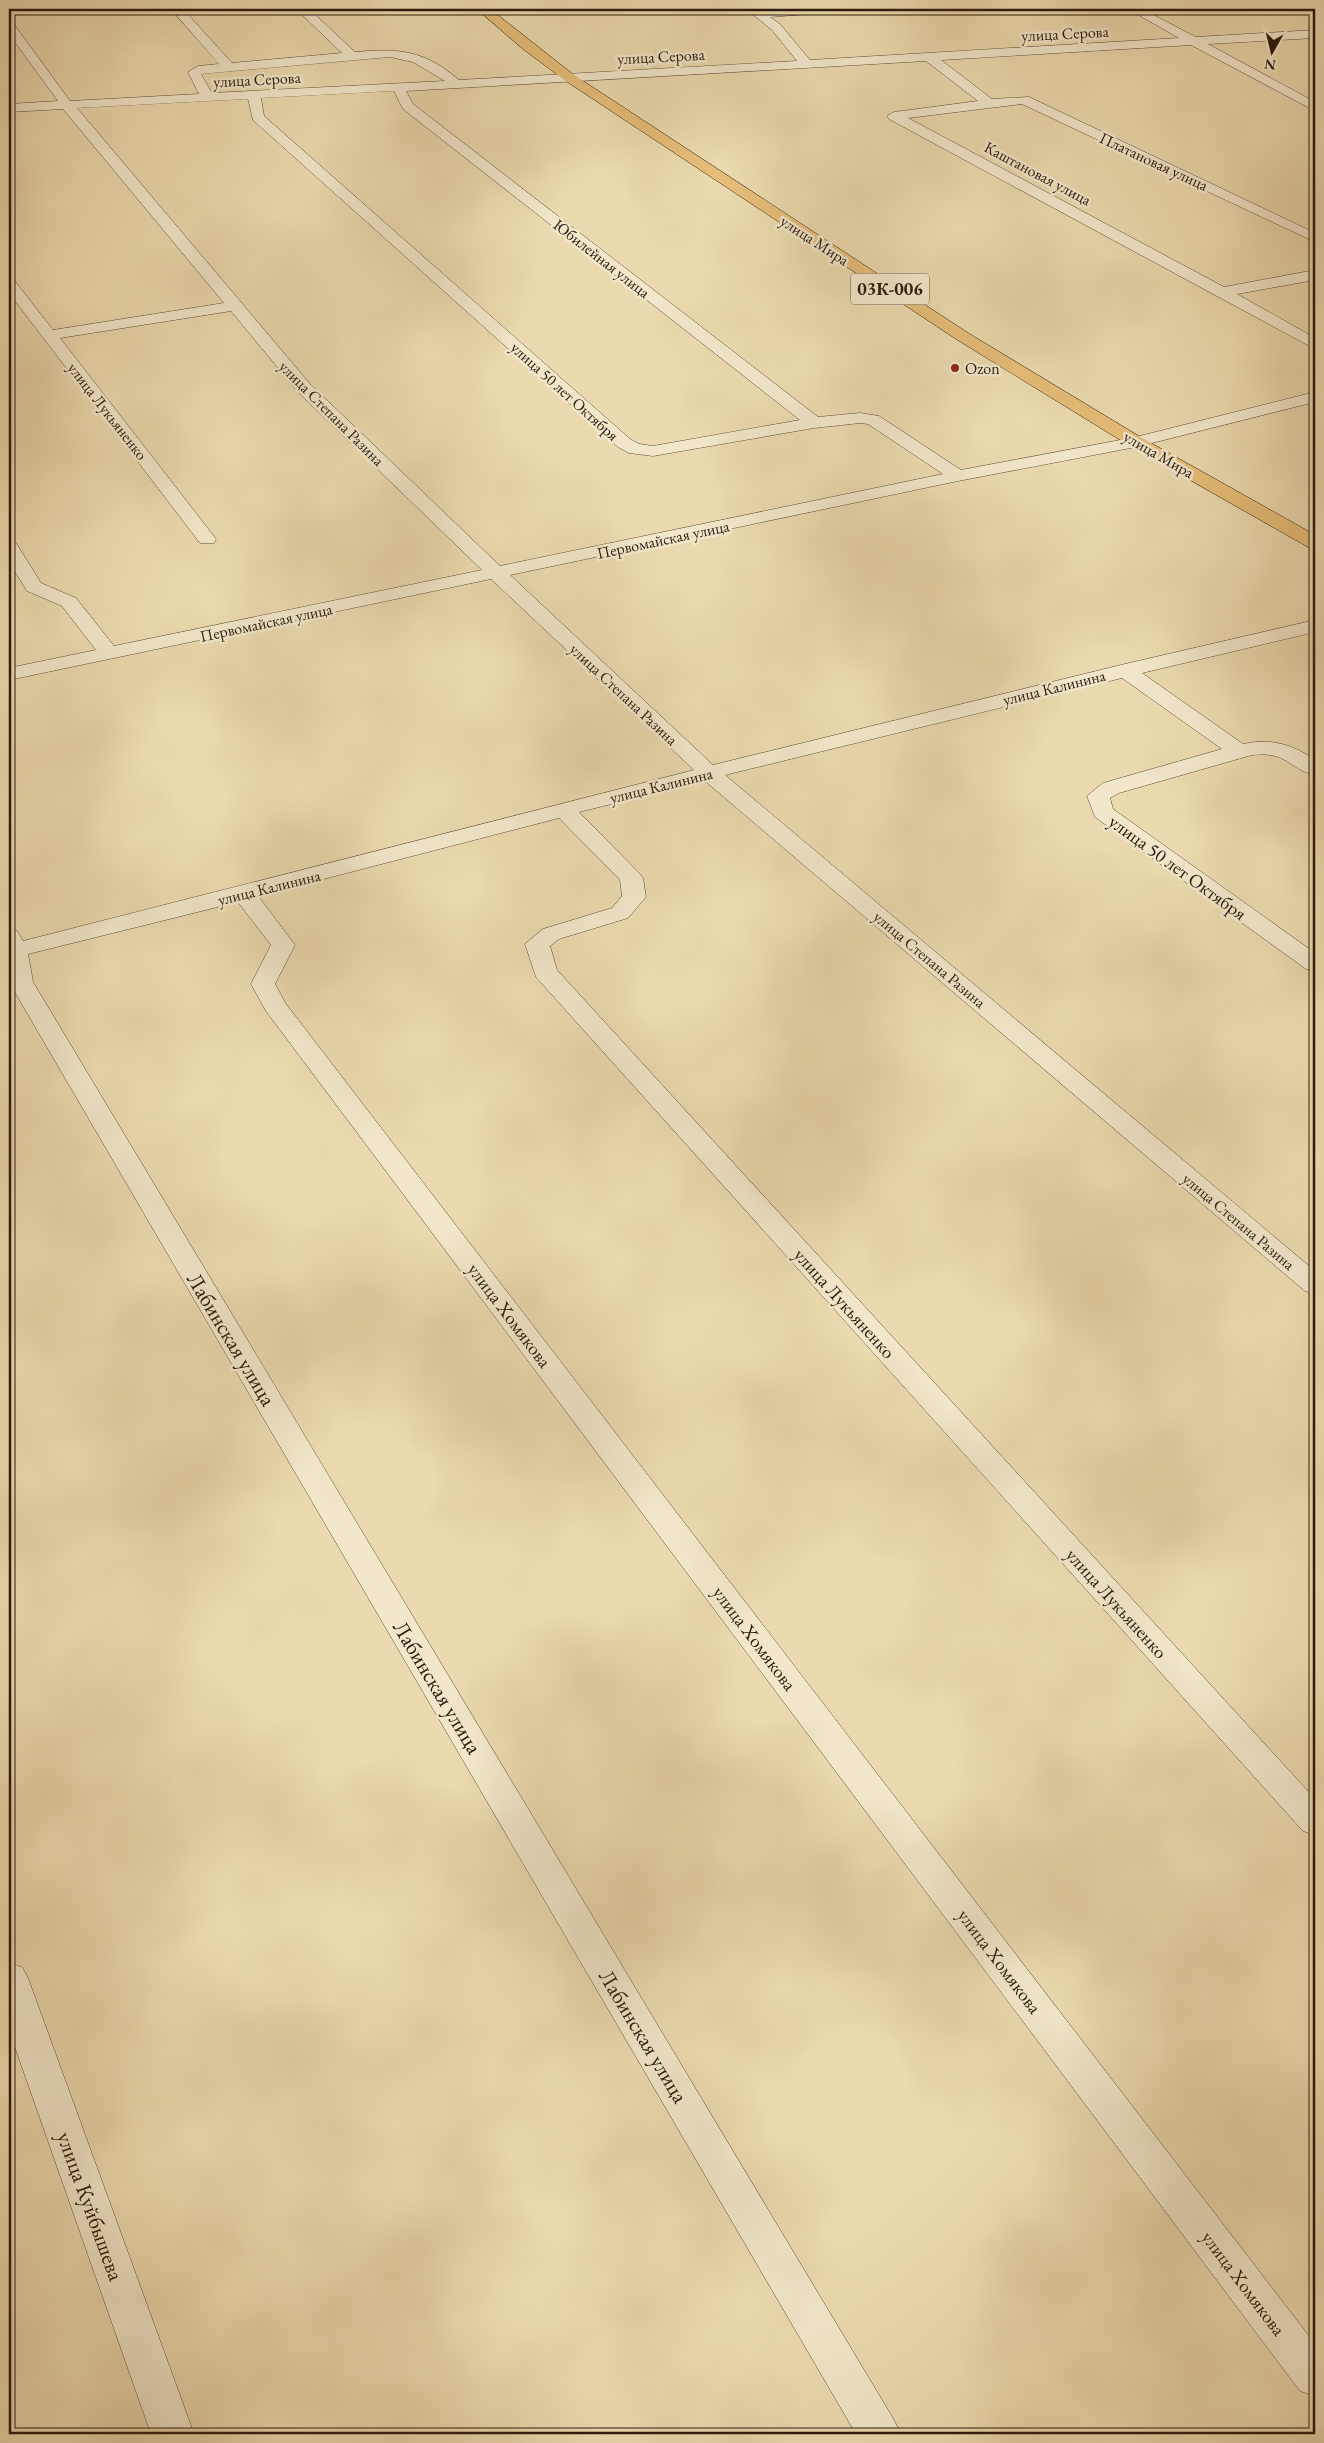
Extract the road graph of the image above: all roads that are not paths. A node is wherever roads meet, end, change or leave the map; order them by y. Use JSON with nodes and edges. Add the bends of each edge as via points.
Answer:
{"nodes":[{"id":1,"x":177,"y":9,"type":"edge"},
{"id":2,"x":302,"y":9,"type":"edge"},
{"id":3,"x":483,"y":9,"type":"edge"},
{"id":4,"x":819,"y":9,"type":"edge"},
{"id":5,"x":1134,"y":9,"type":"edge"},
{"id":6,"x":756,"y":11,"type":"edge"},
{"id":7,"x":9,"y":26,"type":"edge"},
{"id":8,"x":1315,"y":34,"type":"edge"},
{"id":9,"x":1192,"y":42,"type":"junction"},
{"id":10,"x":351,"y":55,"type":"junction"},
{"id":11,"x":929,"y":57,"type":"junction"},
{"id":12,"x":806,"y":64,"type":"junction"},
{"id":13,"x":228,"y":66,"type":"junction"},
{"id":14,"x":570,"y":78,"type":"junction"},
{"id":15,"x":456,"y":84,"type":"junction"},
{"id":16,"x":398,"y":88,"type":"junction"},
{"id":17,"x":254,"y":95,"type":"junction"},
{"id":18,"x":208,"y":98,"type":"junction"},
{"id":19,"x":989,"y":103,"type":"junction"},
{"id":20,"x":66,"y":104,"type":"junction"},
{"id":21,"x":1315,"y":107,"type":"edge"},
{"id":22,"x":9,"y":108,"type":"edge"},
{"id":23,"x":1315,"y":238,"type":"edge"},
{"id":24,"x":1315,"y":275,"type":"edge"},
{"id":25,"x":9,"y":284,"type":"edge"},
{"id":26,"x":1222,"y":292,"type":"junction"},
{"id":27,"x":233,"y":306,"type":"junction"},
{"id":28,"x":50,"y":335,"type":"junction"},
{"id":29,"x":1315,"y":344,"type":"edge"},
{"id":30,"x":1315,"y":397,"type":"edge"},
{"id":31,"x":814,"y":423,"type":"junction"},
{"id":32,"x":1136,"y":442,"type":"junction"},
{"id":33,"x":958,"y":476,"type":"junction"},
{"id":34,"x":207,"y":539,"type":"dead end"},
{"id":35,"x":1315,"y":543,"type":"edge"},
{"id":36,"x":9,"y":547,"type":"edge"},
{"id":37,"x":497,"y":574,"type":"junction"},
{"id":38,"x":1315,"y":626,"type":"edge"},
{"id":39,"x":110,"y":654,"type":"junction"},
{"id":40,"x":1125,"y":670,"type":"junction"},
{"id":41,"x":9,"y":674,"type":"edge"},
{"id":42,"x":1239,"y":751,"type":"junction"},
{"id":43,"x":1315,"y":769,"type":"edge"},
{"id":44,"x":709,"y":773,"type":"junction"},
{"id":45,"x":564,"y":810,"type":"junction"},
{"id":46,"x":244,"y":894,"type":"junction"},
{"id":47,"x":11,"y":945,"type":"edge"},
{"id":48,"x":1315,"y":964,"type":"edge"},
{"id":49,"x":1315,"y":1285,"type":"edge"},
{"id":50,"x":1315,"y":1822,"type":"edge"},
{"id":51,"x":9,"y":1978,"type":"edge"},
{"id":52,"x":1315,"y":2377,"type":"edge"},
{"id":53,"x":173,"y":2434,"type":"edge"},
{"id":54,"x":880,"y":2434,"type":"edge"}],
"edges":[{"from":1,"to":13,"type":"street"},
{"from":2,"to":10,"type":"street"},
{"from":3,"to":14,"type":"main road","name":"улица Мира","number":"03К-006"},
{"from":4,"to":6,"type":"street"},
{"from":5,"to":9,"type":"street"},
{"from":6,"to":12,"type":"street","via":[[776,27]]},
{"from":7,"to":20,"type":"street","name":"улица Степана Разина"},
{"from":8,"to":9,"type":"street","name":"улица Серова"},
{"from":9,"to":11,"type":"street","name":"улица Серова"},
{"from":9,"to":21,"type":"street"},
{"from":10,"to":13,"type":"street"},
{"from":10,"to":15,"type":"street","via":[[405,54],[446,75]]},
{"from":11,"to":12,"type":"street","name":"улица Серова"},
{"from":11,"to":19,"type":"street"},
{"from":12,"to":14,"type":"street","name":"улица Серова"},
{"from":13,"to":18,"type":"street","via":[[194,72]]},
{"from":14,"to":15,"type":"street","name":"улица Серова"},
{"from":14,"to":32,"type":"main road","name":"улица Мира","number":"03К-006","via":[[962,336]]},
{"from":15,"to":16,"type":"street","name":"улица Серова"},
{"from":16,"to":17,"type":"street","name":"улица Серова"},
{"from":16,"to":31,"type":"street","name":"Юбилейная улица","via":[[415,112]]},
{"from":17,"to":18,"type":"street","name":"улица Серова"},
{"from":17,"to":31,"type":"street","name":"улица 50 лет Октября","via":[[258,117],[624,443],[635,449],[653,451]]},
{"from":18,"to":20,"type":"street","name":"улица Серова"},
{"from":19,"to":23,"type":"street","name":"Платановая улица","via":[[1024,100]]},
{"from":19,"to":26,"type":"street","name":"Каштановая улица","via":[[894,116]]},
{"from":20,"to":22,"type":"street","name":"улица Серова"},
{"from":20,"to":27,"type":"street","name":"улица Степана Разина"},
{"from":24,"to":26,"type":"street"},
{"from":25,"to":28,"type":"street","name":"улица Лукьяненко"},
{"from":26,"to":29,"type":"street","name":"Каштановая улица"},
{"from":27,"to":28,"type":"street"},
{"from":27,"to":37,"type":"street","name":"улица Степана Разина","via":[[304,388]]},
{"from":28,"to":34,"type":"street","name":"улица Лукьяненко"},
{"from":30,"to":32,"type":"street","name":"Первомайская улица"},
{"from":31,"to":33,"type":"street","name":"улица 50 лет Октября","via":[[860,418],[873,420]]},
{"from":32,"to":33,"type":"street","name":"Первомайская улица"},
{"from":32,"to":35,"type":"main road","name":"улица Мира","number":"03К-006"},
{"from":33,"to":37,"type":"street","name":"Первомайская улица"},
{"from":36,"to":39,"type":"street","via":[[34,587],[69,602]]},
{"from":37,"to":39,"type":"street","name":"Первомайская улица"},
{"from":37,"to":44,"type":"street","name":"улица Степана Разина"},
{"from":38,"to":40,"type":"street","name":"улица Калинина"},
{"from":39,"to":41,"type":"street","name":"Первомайская улица"},
{"from":40,"to":42,"type":"street"},
{"from":40,"to":44,"type":"street","name":"улица Калинина"},
{"from":42,"to":43,"type":"street","via":[[1262,745],[1285,750]]},
{"from":42,"to":48,"type":"street","name":"улица 50 лет Октября","via":[[1111,788],[1098,796],[1103,812]]},
{"from":44,"to":45,"type":"street","name":"улица Калинина"},
{"from":44,"to":49,"type":"street","name":"улица Степана Разина"},
{"from":45,"to":46,"type":"street","name":"улица Калинина"},
{"from":45,"to":50,"type":"street","name":"улица Лукьяненко","via":[[631,878],[634,897],[620,913],[551,934],[537,944],[545,972]]},
{"from":46,"to":47,"type":"street","name":"улица Калинина"},
{"from":46,"to":52,"type":"street","name":"улица Хомякова","via":[[283,945],[263,984],[275,1006]]},
{"from":47,"to":54,"type":"street","name":"Лабинская улица","via":[[21,982]]},
{"from":51,"to":53,"type":"street","name":"улица Куйбышева"}]}
